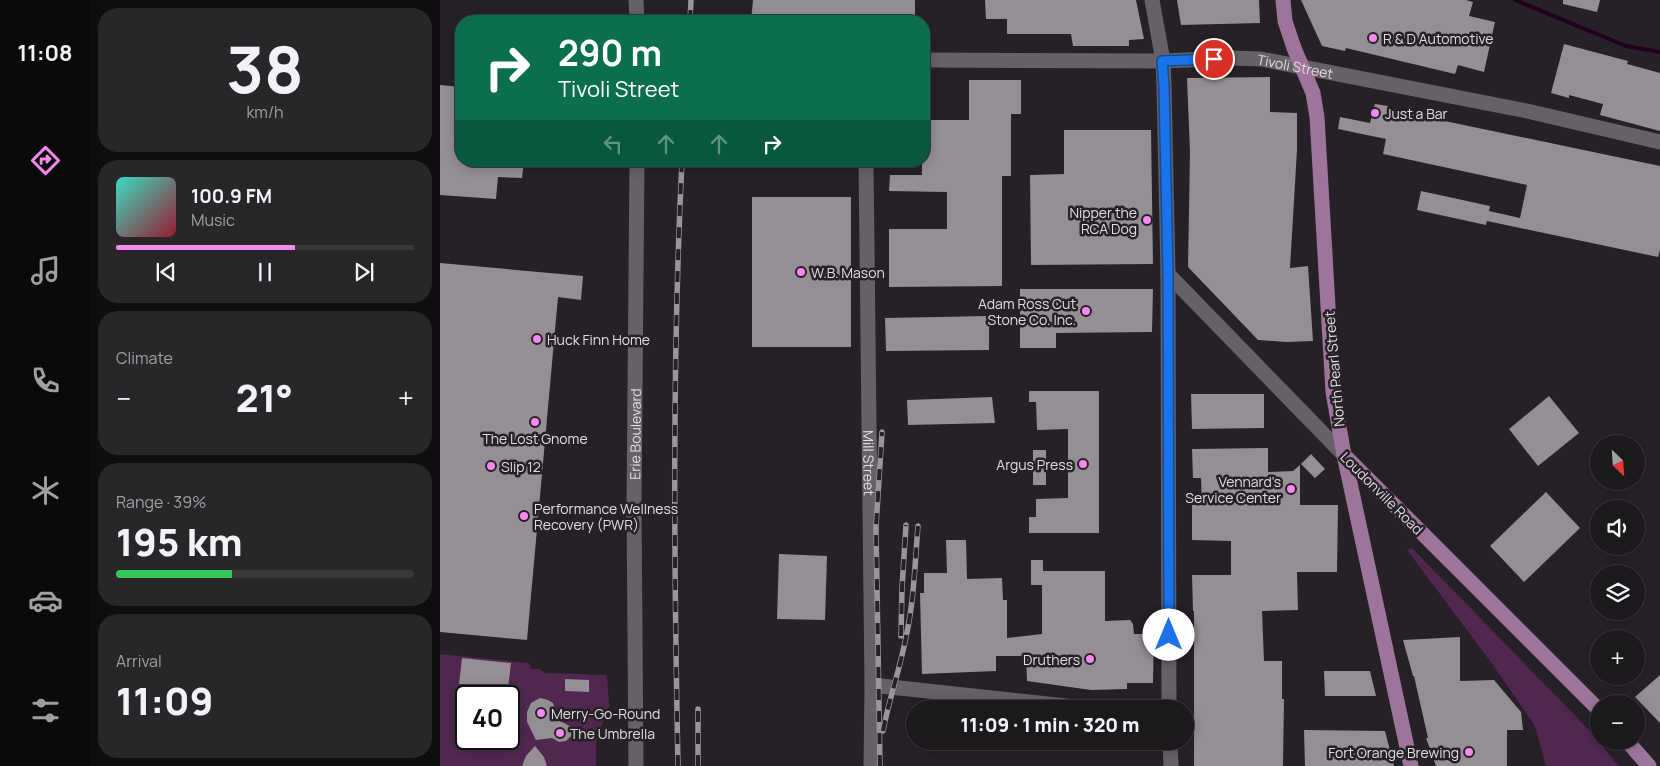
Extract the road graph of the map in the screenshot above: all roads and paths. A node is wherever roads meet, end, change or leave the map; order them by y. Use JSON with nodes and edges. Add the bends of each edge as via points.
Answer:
{"nodes":[{"id":1,"x":636,"y":0,"type":"edge"},
{"id":2,"x":1152,"y":0,"type":"edge"},
{"id":3,"x":1283,"y":0,"type":"edge"},
{"id":4,"x":636,"y":15,"type":"edge"},
{"id":5,"x":930,"y":60,"type":"edge"},
{"id":6,"x":1162,"y":61,"type":"junction"},
{"id":7,"x":1302,"y":68,"type":"junction"},
{"id":8,"x":1660,"y":142,"type":"edge"},
{"id":9,"x":637,"y":167,"type":"edge"},
{"id":10,"x":866,"y":167,"type":"edge"},
{"id":11,"x":1168,"y":274,"type":"junction"},
{"id":12,"x":1344,"y":455,"type":"junction"},
{"id":13,"x":872,"y":685,"type":"junction"},
{"id":14,"x":1011,"y":700,"type":"edge"},
{"id":15,"x":1169,"y":700,"type":"edge"},
{"id":16,"x":1590,"y":701,"type":"edge"},
{"id":17,"x":1170,"y":750,"type":"edge"},
{"id":18,"x":1635,"y":750,"type":"edge"},
{"id":19,"x":636,"y":766,"type":"edge"},
{"id":20,"x":871,"y":766,"type":"edge"},
{"id":21,"x":1171,"y":766,"type":"edge"},
{"id":22,"x":1411,"y":766,"type":"edge"},
{"id":23,"x":1649,"y":766,"type":"edge"}],
"edges":[{"from":1,"to":4,"type":"street"},
{"from":2,"to":6,"type":"street"},
{"from":3,"to":7,"type":"main road","name":"North Pearl Street","via":[[1285,21]]},
{"from":5,"to":6,"type":"street","name":"Tivoli Street"},
{"from":6,"to":7,"type":"street","name":"Tivoli Street","via":[[1261,59]]},
{"from":6,"to":11,"type":"street"},
{"from":7,"to":8,"type":"street","name":"Tivoli Street","via":[[1527,111]]},
{"from":7,"to":12,"type":"main road","name":"North Pearl Street","via":[[1317,117],[1334,392]]},
{"from":9,"to":19,"type":"street","name":"Erie Boulevard"},
{"from":10,"to":13,"type":"street","name":"Mill Street"},
{"from":11,"to":12,"type":"street","name":"Loudonville Road"},
{"from":11,"to":15,"type":"street"},
{"from":12,"to":16,"type":"main road","name":"Loudonville Road"},
{"from":12,"to":22,"type":"main road","name":"North Pearl Street"},
{"from":13,"to":14,"type":"street"},
{"from":13,"to":20,"type":"street","name":"Mill Street"},
{"from":17,"to":21,"type":"street"},
{"from":18,"to":23,"type":"main road"}]}
